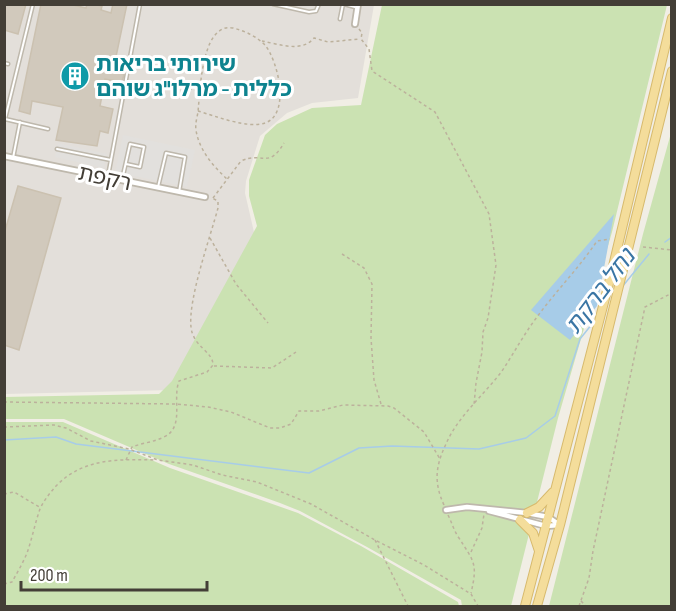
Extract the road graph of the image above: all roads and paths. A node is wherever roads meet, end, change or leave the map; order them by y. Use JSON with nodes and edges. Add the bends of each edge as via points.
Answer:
{"nodes":[{"id":1,"x":33,"y":4,"type":"edge"},
{"id":2,"x":140,"y":4,"type":"edge"},
{"id":3,"x":273,"y":4,"type":"edge"},
{"id":4,"x":294,"y":4,"type":"edge"},
{"id":5,"x":319,"y":4,"type":"edge"},
{"id":6,"x":343,"y":4,"type":"edge"},
{"id":7,"x":358,"y":6,"type":"edge"},
{"id":8,"x":293,"y":9,"type":"junction"},
{"id":9,"x":672,"y":18,"type":"edge"},
{"id":10,"x":340,"y":19,"type":"dead end"},
{"id":11,"x":354,"y":24,"type":"joint"},
{"id":12,"x":361,"y":39,"type":"junction"},
{"id":13,"x":259,"y":40,"type":"junction"},
{"id":14,"x":672,"y":71,"type":"edge"},
{"id":15,"x":178,"y":84,"type":"dead end"},
{"id":16,"x":198,"y":92,"type":"junction"},
{"id":17,"x":198,"y":111,"type":"junction"},
{"id":18,"x":5,"y":119,"type":"edge"},
{"id":19,"x":20,"y":122,"type":"junction"},
{"id":20,"x":4,"y":123,"type":"edge"},
{"id":21,"x":48,"y":129,"type":"dead end"},
{"id":22,"x":284,"y":143,"type":"dead end"},
{"id":23,"x":57,"y":149,"type":"dead end"},
{"id":24,"x":4,"y":156,"type":"edge"},
{"id":25,"x":13,"y":158,"type":"junction"},
{"id":26,"x":111,"y":160,"type":"junction"},
{"id":27,"x":126,"y":164,"type":"junction"},
{"id":28,"x":107,"y":177,"type":"junction"},
{"id":29,"x":227,"y":179,"type":"junction"},
{"id":30,"x":122,"y":180,"type":"junction"},
{"id":31,"x":158,"y":188,"type":"junction"},
{"id":32,"x":178,"y":192,"type":"junction"},
{"id":33,"x":205,"y":197,"type":"joint"},
{"id":34,"x":212,"y":198,"type":"junction"},
{"id":35,"x":210,"y":238,"type":"junction"},
{"id":36,"x":610,"y":239,"type":"dead end"},
{"id":37,"x":643,"y":248,"type":"dead end"},
{"id":38,"x":672,"y":250,"type":"edge"},
{"id":39,"x":342,"y":254,"type":"dead end"},
{"id":40,"x":672,"y":293,"type":"edge"},
{"id":41,"x":268,"y":323,"type":"dead end"},
{"id":42,"x":296,"y":352,"type":"dead end"},
{"id":43,"x":213,"y":366,"type":"junction"},
{"id":44,"x":4,"y":402,"type":"edge"},
{"id":45,"x":176,"y":404,"type":"junction"},
{"id":46,"x":381,"y":404,"type":"junction"},
{"id":47,"x":474,"y":405,"type":"junction"},
{"id":48,"x":4,"y":427,"type":"edge"},
{"id":49,"x":129,"y":449,"type":"junction"},
{"id":50,"x":440,"y":459,"type":"junction"},
{"id":51,"x":126,"y":460,"type":"junction"},
{"id":52,"x":158,"y":460,"type":"junction"},
{"id":53,"x":554,"y":491,"type":"junction"},
{"id":54,"x":4,"y":494,"type":"edge"},
{"id":55,"x":40,"y":508,"type":"junction"},
{"id":56,"x":475,"y":508,"type":"junction"},
{"id":57,"x":446,"y":510,"type":"junction"},
{"id":58,"x":484,"y":510,"type":"junction"},
{"id":59,"x":527,"y":513,"type":"junction"},
{"id":60,"x":520,"y":520,"type":"junction"},
{"id":61,"x":547,"y":521,"type":"junction"},
{"id":62,"x":560,"y":525,"type":"junction"},
{"id":63,"x":375,"y":540,"type":"junction"},
{"id":64,"x":539,"y":552,"type":"junction"},
{"id":65,"x":470,"y":553,"type":"junction"},
{"id":66,"x":4,"y":584,"type":"edge"},
{"id":67,"x":471,"y":594,"type":"junction"},
{"id":68,"x":581,"y":601,"type":"junction"},
{"id":69,"x":408,"y":606,"type":"edge"},
{"id":70,"x":478,"y":606,"type":"edge"},
{"id":71,"x":525,"y":606,"type":"edge"},
{"id":72,"x":537,"y":606,"type":"edge"},
{"id":73,"x":579,"y":606,"type":"edge"},
{"id":74,"x":586,"y":606,"type":"edge"}],
"edges":[{"from":1,"to":18,"type":"lane"},
{"from":2,"to":26,"type":"lane"},
{"from":3,"to":8,"type":"lane"},
{"from":4,"to":8,"type":"lane"},
{"from":5,"to":8,"type":"lane","via":[[316,11]]},
{"from":6,"to":7,"type":"lane"},
{"from":6,"to":10,"type":"lane"},
{"from":7,"to":11,"type":"street"},
{"from":9,"to":53,"type":"main road","via":[[609,283]]},
{"from":11,"to":12,"type":"path","via":[[362,33]]},
{"from":12,"to":13,"type":"path","via":[[328,42],[314,38],[299,47]]},
{"from":12,"to":47,"type":"path","via":[[369,49],[372,71],[435,112],[489,214],[496,265]]},
{"from":13,"to":16,"type":"path","via":[[245,31],[221,29],[212,40]]},
{"from":13,"to":17,"type":"path","via":[[271,56],[280,86],[276,114],[264,123],[251,124]]},
{"from":14,"to":62,"type":"main road"},
{"from":15,"to":16,"type":"path"},
{"from":16,"to":17,"type":"path"},
{"from":17,"to":29,"type":"path","via":[[195,128],[200,145]]},
{"from":18,"to":19,"type":"lane"},
{"from":18,"to":20,"type":"lane"},
{"from":19,"to":21,"type":"lane"},
{"from":19,"to":25,"type":"lane"},
{"from":22,"to":29,"type":"path","via":[[274,157],[241,160]]},
{"from":23,"to":26,"type":"lane"},
{"from":24,"to":25,"type":"street","name":"רקפת"},
{"from":25,"to":28,"type":"street","name":"רקפת"},
{"from":26,"to":28,"type":"lane"},
{"from":27,"to":27,"type":"lane","via":[[130,144],[144,147],[140,167]]},
{"from":27,"to":30,"type":"lane"},
{"from":28,"to":30,"type":"street","name":"רקפת"},
{"from":29,"to":34,"type":"path"},
{"from":30,"to":31,"type":"street","name":"רקפת"},
{"from":31,"to":32,"type":"street","name":"רקפת"},
{"from":31,"to":32,"type":"lane","via":[[166,153],[176,155],[185,157]]},
{"from":32,"to":33,"type":"street","name":"רקפת"},
{"from":33,"to":34,"type":"path"},
{"from":34,"to":35,"type":"path","via":[[218,201]]},
{"from":35,"to":41,"type":"path","via":[[236,284]]},
{"from":35,"to":43,"type":"path","via":[[193,300],[191,327],[194,339],[212,358]]},
{"from":36,"to":47,"type":"path","via":[[597,241]]},
{"from":37,"to":38,"type":"path"},
{"from":39,"to":46,"type":"path","via":[[364,268],[372,284],[374,380]]},
{"from":40,"to":68,"type":"path","via":[[645,307]]},
{"from":42,"to":43,"type":"path","via":[[272,368]]},
{"from":43,"to":45,"type":"path","via":[[207,372],[179,381]]},
{"from":44,"to":45,"type":"path"},
{"from":45,"to":46,"type":"path","via":[[231,412],[270,428],[291,424],[299,411]]},
{"from":45,"to":49,"type":"path","via":[[176,426],[172,432]]},
{"from":46,"to":50,"type":"path","via":[[394,408],[421,429]]},
{"from":47,"to":50,"type":"path","via":[[454,428]]},
{"from":48,"to":49,"type":"path","via":[[54,425],[91,441]]},
{"from":49,"to":51,"type":"path"},
{"from":49,"to":52,"type":"path"},
{"from":50,"to":57,"type":"path","via":[[437,489]]},
{"from":51,"to":52,"type":"path"},
{"from":51,"to":55,"type":"path","via":[[88,464],[74,471]]},
{"from":52,"to":63,"type":"path","via":[[257,482],[311,504]]},
{"from":53,"to":59,"type":"main road"},
{"from":53,"to":61,"type":"main road"},
{"from":54,"to":55,"type":"path","via":[[14,492]]},
{"from":55,"to":66,"type":"path","via":[[26,555],[12,582]]},
{"from":56,"to":57,"type":"street"},
{"from":56,"to":58,"type":"street"},
{"from":56,"to":59,"type":"street"},
{"from":57,"to":65,"type":"path","via":[[458,538]]},
{"from":58,"to":60,"type":"street"},
{"from":58,"to":65,"type":"path","via":[[482,528]]},
{"from":59,"to":61,"type":"street"},
{"from":60,"to":61,"type":"street"},
{"from":60,"to":64,"type":"main road","via":[[532,533]]},
{"from":61,"to":62,"type":"street"},
{"from":61,"to":64,"type":"main road"},
{"from":62,"to":72,"type":"main road"},
{"from":63,"to":67,"type":"path"},
{"from":63,"to":69,"type":"path"},
{"from":64,"to":71,"type":"main road"},
{"from":65,"to":67,"type":"path","via":[[474,570]]},
{"from":67,"to":70,"type":"path"},
{"from":68,"to":73,"type":"path"},
{"from":68,"to":74,"type":"path"}]}
